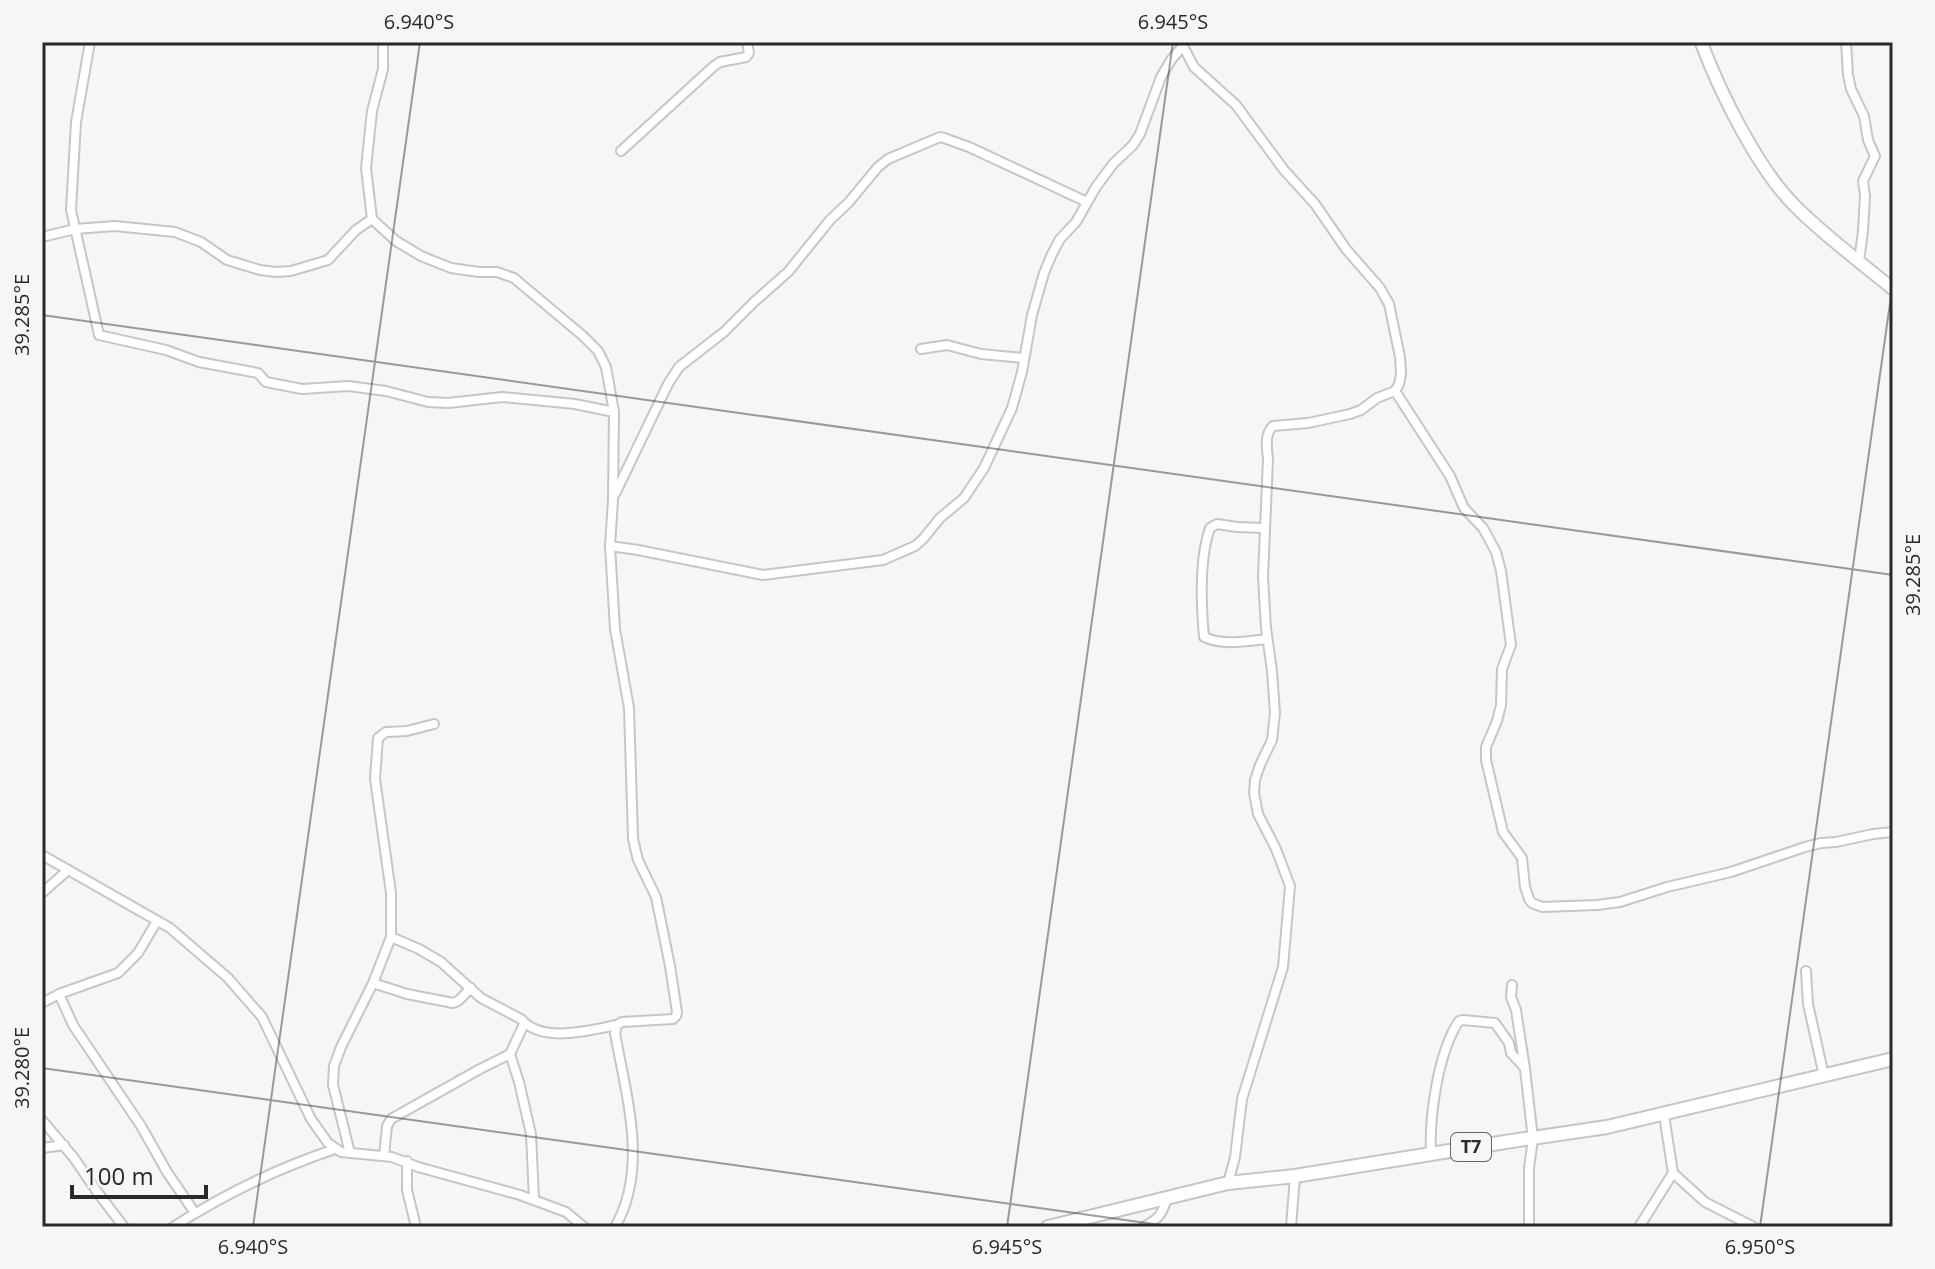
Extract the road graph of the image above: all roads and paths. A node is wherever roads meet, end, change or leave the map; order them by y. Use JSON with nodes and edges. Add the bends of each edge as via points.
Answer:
{"nodes":[{"id":1,"x":90,"y":42,"type":"edge"},
{"id":2,"x":383,"y":42,"type":"edge"},
{"id":3,"x":747,"y":42,"type":"edge"},
{"id":4,"x":1701,"y":42,"type":"edge"},
{"id":5,"x":1846,"y":42,"type":"edge"},
{"id":6,"x":1182,"y":45,"type":"edge"},
{"id":7,"x":621,"y":151,"type":"dead end"},
{"id":8,"x":1087,"y":202,"type":"junction"},
{"id":9,"x":372,"y":219,"type":"junction"},
{"id":10,"x":75,"y":229,"type":"junction"},
{"id":11,"x":42,"y":237,"type":"edge"},
{"id":12,"x":1859,"y":261,"type":"junction"},
{"id":13,"x":1893,"y":289,"type":"edge"},
{"id":14,"x":921,"y":349,"type":"dead end"},
{"id":15,"x":1024,"y":358,"type":"junction"},
{"id":16,"x":1395,"y":391,"type":"junction"},
{"id":17,"x":614,"y":412,"type":"junction"},
{"id":18,"x":613,"y":499,"type":"junction"},
{"id":19,"x":1264,"y":528,"type":"junction"},
{"id":20,"x":610,"y":546,"type":"junction"},
{"id":21,"x":1267,"y":639,"type":"junction"},
{"id":22,"x":434,"y":724,"type":"dead end"},
{"id":23,"x":1893,"y":832,"type":"edge"},
{"id":24,"x":42,"y":855,"type":"edge"},
{"id":25,"x":68,"y":870,"type":"junction"},
{"id":26,"x":42,"y":893,"type":"edge"},
{"id":27,"x":157,"y":921,"type":"junction"},
{"id":28,"x":391,"y":937,"type":"junction"},
{"id":29,"x":1806,"y":971,"type":"dead end"},
{"id":30,"x":373,"y":983,"type":"junction"},
{"id":31,"x":1512,"y":985,"type":"dead end"},
{"id":32,"x":471,"y":988,"type":"junction"},
{"id":33,"x":59,"y":994,"type":"junction"},
{"id":34,"x":42,"y":1003,"type":"edge"},
{"id":35,"x":524,"y":1024,"type":"junction"},
{"id":36,"x":617,"y":1025,"type":"junction"},
{"id":37,"x":510,"y":1054,"type":"junction"},
{"id":38,"x":1893,"y":1059,"type":"edge"},
{"id":39,"x":1525,"y":1069,"type":"junction"},
{"id":40,"x":1824,"y":1076,"type":"junction"},
{"id":41,"x":1664,"y":1115,"type":"junction"},
{"id":42,"x":42,"y":1120,"type":"edge"},
{"id":43,"x":1533,"y":1139,"type":"junction"},
{"id":44,"x":64,"y":1145,"type":"junction"},
{"id":45,"x":42,"y":1148,"type":"edge"},
{"id":46,"x":335,"y":1149,"type":"junction"},
{"id":47,"x":350,"y":1153,"type":"junction"},
{"id":48,"x":1431,"y":1154,"type":"junction"},
{"id":49,"x":384,"y":1156,"type":"junction"},
{"id":50,"x":407,"y":1161,"type":"junction"},
{"id":51,"x":1673,"y":1173,"type":"junction"},
{"id":52,"x":1295,"y":1176,"type":"junction"},
{"id":53,"x":1228,"y":1183,"type":"junction"},
{"id":54,"x":534,"y":1199,"type":"junction"},
{"id":55,"x":1167,"y":1199,"type":"junction"},
{"id":56,"x":195,"y":1213,"type":"junction"},
{"id":57,"x":124,"y":1227,"type":"edge"},
{"id":58,"x":173,"y":1227,"type":"edge"},
{"id":59,"x":416,"y":1227,"type":"edge"},
{"id":60,"x":584,"y":1227,"type":"edge"},
{"id":61,"x":615,"y":1227,"type":"edge"},
{"id":62,"x":1048,"y":1227,"type":"edge"},
{"id":63,"x":1144,"y":1227,"type":"edge"},
{"id":64,"x":1291,"y":1227,"type":"edge"},
{"id":65,"x":1529,"y":1227,"type":"edge"},
{"id":66,"x":1639,"y":1227,"type":"edge"},
{"id":67,"x":1754,"y":1227,"type":"edge"}],
"edges":[{"from":1,"to":10,"type":"street","via":[[74,139]]},
{"from":2,"to":9,"type":"street","via":[[366,168]]},
{"from":3,"to":7,"type":"street","via":[[748,56],[714,66]]},
{"from":4,"to":12,"type":"main road","via":[[1770,176],[1793,204]]},
{"from":5,"to":12,"type":"street","via":[[1851,89],[1875,156],[1863,181]]},
{"from":6,"to":8,"type":"street","via":[[1161,77],[1140,134]]},
{"from":6,"to":16,"type":"street","via":[[1194,67],[1236,105],[1380,288],[1389,304],[1400,357],[1401,379]]},
{"from":8,"to":15,"type":"street","via":[[1044,273]]},
{"from":8,"to":18,"type":"street","via":[[940,137],[888,159],[778,282],[674,373]]},
{"from":9,"to":10,"type":"street","via":[[328,260],[276,272],[227,260],[175,232],[115,226]]},
{"from":9,"to":17,"type":"street","via":[[421,256],[451,268],[514,278],[598,351]]},
{"from":10,"to":11,"type":"street"},
{"from":10,"to":17,"type":"street","via":[[99,335],[258,373],[266,382],[302,389],[348,386],[448,403],[502,397]]},
{"from":12,"to":13,"type":"main road"},
{"from":14,"to":15,"type":"street","via":[[947,345]]},
{"from":15,"to":20,"type":"street","via":[[1012,408],[971,489],[923,539],[903,552],[883,560],[763,575]]},
{"from":16,"to":19,"type":"street","via":[[1350,414],[1269,430]]},
{"from":16,"to":23,"type":"street","via":[[1496,552],[1511,645],[1486,760],[1503,832],[1522,858],[1532,903],[1542,907],[1620,902],[1805,847]]},
{"from":17,"to":18,"type":"street"},
{"from":18,"to":20,"type":"street"},
{"from":19,"to":21,"type":"street"},
{"from":19,"to":21,"type":"street","via":[[1210,528],[1200,610],[1208,640]]},
{"from":20,"to":36,"type":"street","via":[[615,629],[629,708],[633,839],[656,897],[677,1012],[673,1019]]},
{"from":21,"to":53,"type":"street","via":[[1274,731],[1254,793],[1290,886],[1283,967],[1242,1099]]},
{"from":22,"to":28,"type":"street","via":[[378,738],[375,779],[391,893]]},
{"from":24,"to":25,"type":"street"},
{"from":25,"to":26,"type":"street"},
{"from":25,"to":27,"type":"street"},
{"from":27,"to":33,"type":"street","via":[[118,973]]},
{"from":27,"to":46,"type":"street","via":[[228,978],[262,1017],[318,1132]]},
{"from":28,"to":30,"type":"street"},
{"from":28,"to":32,"type":"street","via":[[441,962]]},
{"from":29,"to":40,"type":"street"},
{"from":30,"to":32,"type":"street","via":[[453,1003]]},
{"from":30,"to":47,"type":"street","via":[[334,1066],[333,1085]]},
{"from":31,"to":39,"type":"street"},
{"from":32,"to":35,"type":"street"},
{"from":33,"to":34,"type":"street"},
{"from":33,"to":56,"type":"street","via":[[73,1025]]},
{"from":35,"to":36,"type":"street","via":[[565,1035]]},
{"from":35,"to":37,"type":"street"},
{"from":36,"to":61,"type":"street","via":[[634,1160],[624,1212]]},
{"from":37,"to":49,"type":"street","via":[[391,1119]]},
{"from":37,"to":54,"type":"street","via":[[531,1134]]},
{"from":38,"to":40,"type":"highway","number":"T7"},
{"from":39,"to":43,"type":"street"},
{"from":39,"to":48,"type":"street","via":[[1495,1023],[1459,1021],[1436,1085]]},
{"from":40,"to":41,"type":"highway","number":"T7"},
{"from":41,"to":43,"type":"highway","number":"T7"},
{"from":41,"to":51,"type":"street"},
{"from":42,"to":44,"type":"street"},
{"from":43,"to":48,"type":"highway","number":"T7"},
{"from":43,"to":65,"type":"street"},
{"from":44,"to":45,"type":"street"},
{"from":44,"to":57,"type":"street"},
{"from":46,"to":47,"type":"street"},
{"from":46,"to":56,"type":"street"},
{"from":47,"to":49,"type":"street"},
{"from":48,"to":52,"type":"highway","number":"T7"},
{"from":49,"to":50,"type":"street"},
{"from":50,"to":54,"type":"street"},
{"from":50,"to":59,"type":"street"},
{"from":51,"to":66,"type":"street"},
{"from":51,"to":67,"type":"street","via":[[1705,1202]]},
{"from":52,"to":53,"type":"highway","number":"T7"},
{"from":52,"to":64,"type":"street"},
{"from":53,"to":55,"type":"highway","number":"T7"},
{"from":54,"to":60,"type":"street","via":[[566,1212]]},
{"from":55,"to":62,"type":"highway","number":"T7"},
{"from":55,"to":63,"type":"street","via":[[1157,1220]]},
{"from":56,"to":58,"type":"street"}]}
